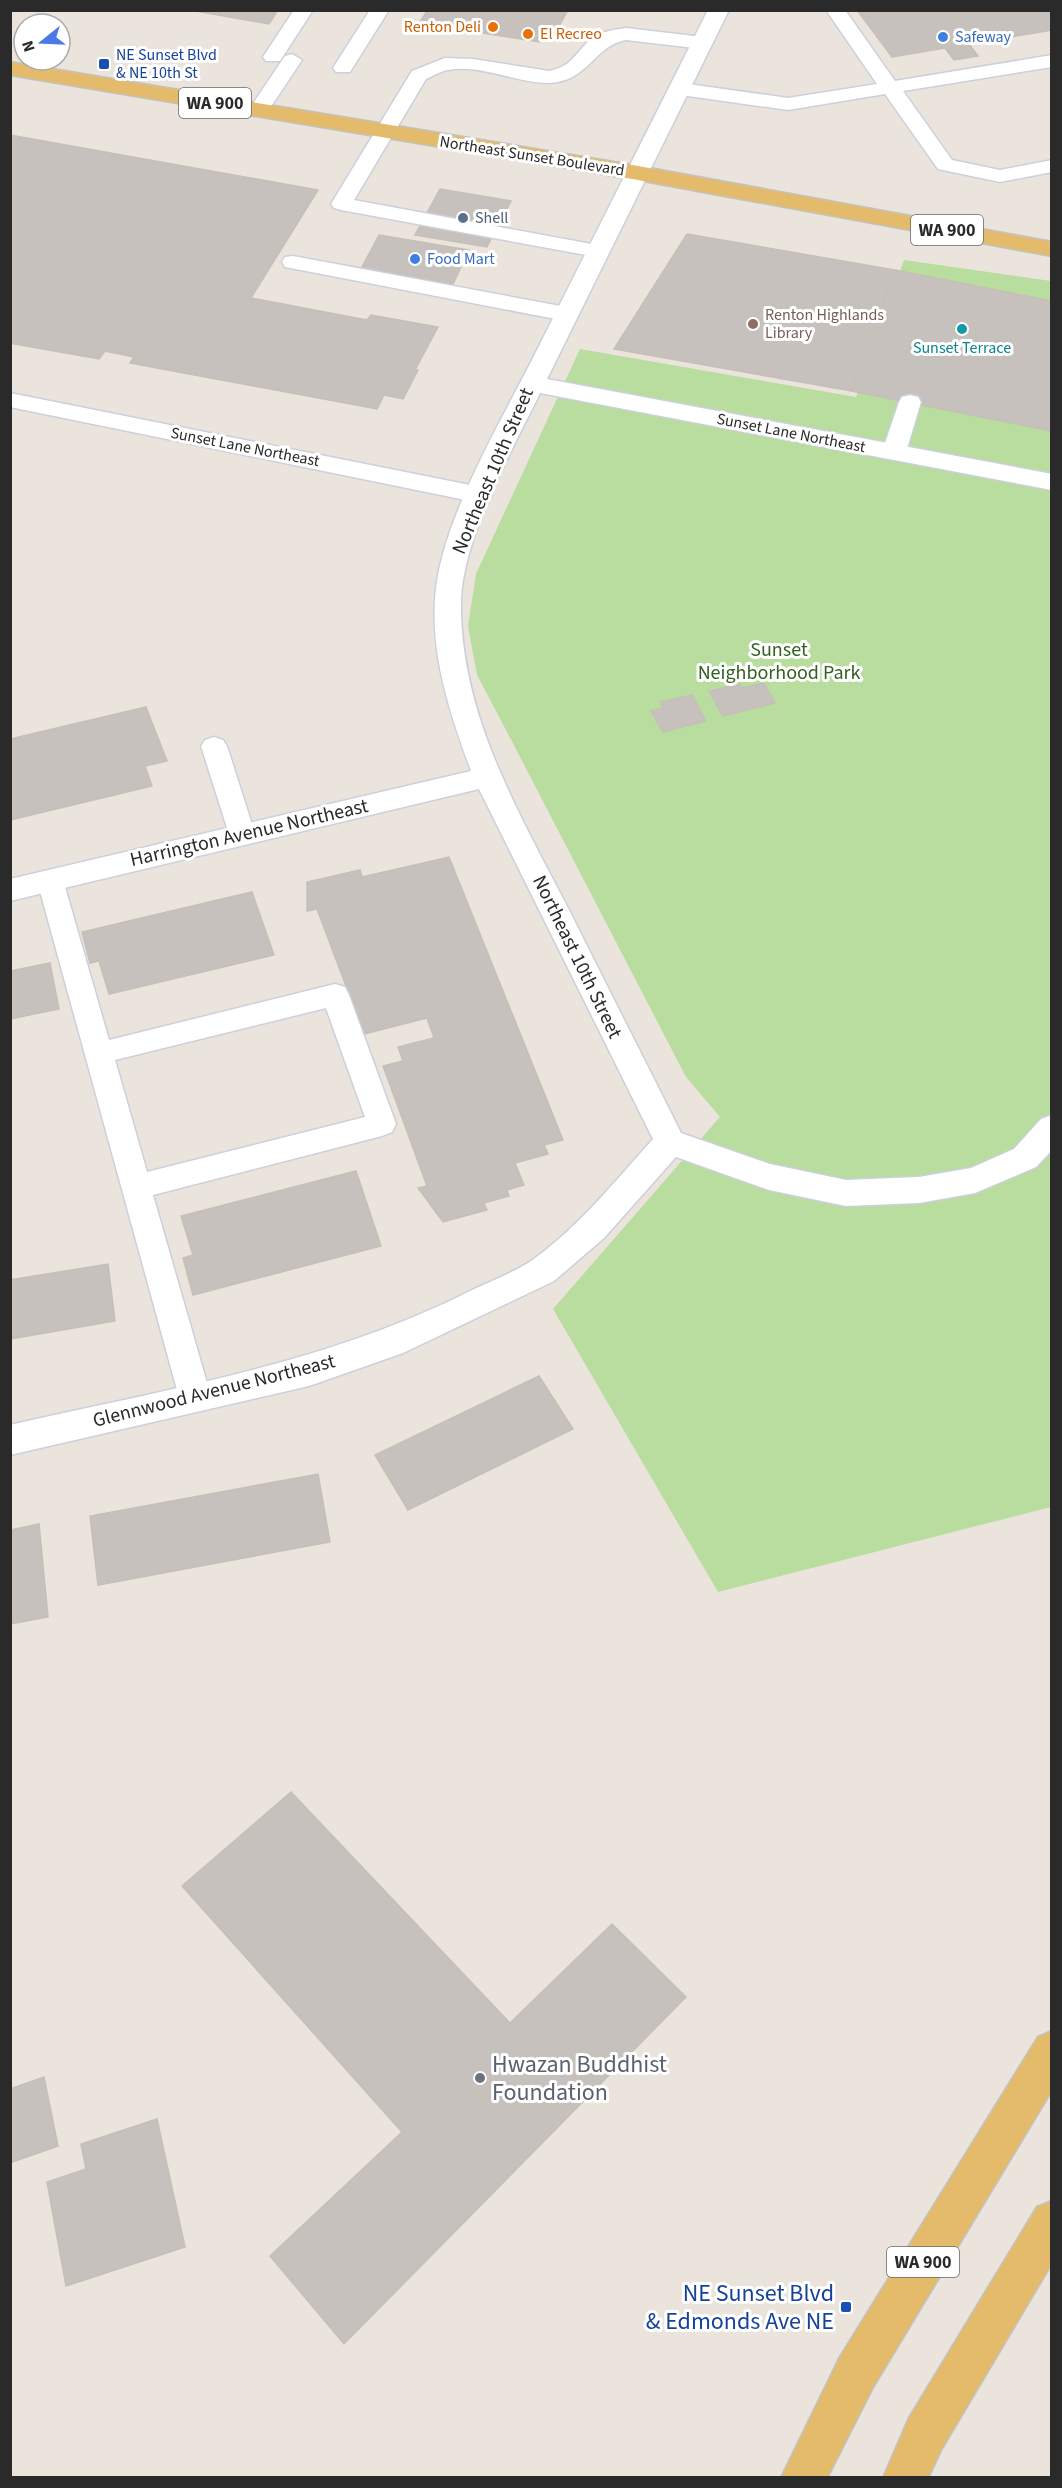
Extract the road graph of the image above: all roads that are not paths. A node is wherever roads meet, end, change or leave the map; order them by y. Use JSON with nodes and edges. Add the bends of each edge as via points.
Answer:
{"nodes":[{"id":1,"x":304,"y":10,"type":"edge"},
{"id":2,"x":380,"y":10,"type":"edge"},
{"id":3,"x":719,"y":10,"type":"edge"},
{"id":4,"x":835,"y":10,"type":"edge"},
{"id":5,"x":703,"y":43,"type":"junction"},
{"id":6,"x":1052,"y":61,"type":"edge"},
{"id":7,"x":10,"y":68,"type":"edge"},
{"id":8,"x":343,"y":68,"type":"dead end"},
{"id":9,"x":890,"y":87,"type":"junction"},
{"id":10,"x":681,"y":89,"type":"junction"},
{"id":11,"x":258,"y":111,"type":"junction"},
{"id":12,"x":385,"y":132,"type":"junction"},
{"id":13,"x":1052,"y":166,"type":"edge"},
{"id":14,"x":638,"y":173,"type":"junction"},
{"id":15,"x":1052,"y":249,"type":"edge"},
{"id":16,"x":597,"y":251,"type":"junction"},
{"id":17,"x":293,"y":262,"type":"dead end"},
{"id":18,"x":566,"y":315,"type":"junction"},
{"id":19,"x":530,"y":384,"type":"junction"},
{"id":20,"x":10,"y":400,"type":"edge"},
{"id":21,"x":910,"y":402,"type":"dead end"},
{"id":22,"x":894,"y":452,"type":"junction"},
{"id":23,"x":1052,"y":482,"type":"edge"},
{"id":24,"x":480,"y":495,"type":"junction"},
{"id":25,"x":214,"y":746,"type":"dead end"},
{"id":26,"x":487,"y":777,"type":"junction"},
{"id":27,"x":242,"y":834,"type":"junction"},
{"id":28,"x":50,"y":880,"type":"junction"},
{"id":29,"x":10,"y":890,"type":"edge"},
{"id":30,"x":99,"y":1053,"type":"junction"},
{"id":31,"x":1052,"y":1128,"type":"edge"},
{"id":32,"x":670,"y":1142,"type":"junction"},
{"id":33,"x":136,"y":1187,"type":"junction"},
{"id":34,"x":195,"y":1397,"type":"junction"},
{"id":35,"x":10,"y":1440,"type":"edge"},
{"id":36,"x":1052,"y":2051,"type":"edge"},
{"id":37,"x":1052,"y":2222,"type":"edge"},
{"id":38,"x":803,"y":2478,"type":"edge"},
{"id":39,"x":905,"y":2478,"type":"edge"}],
"edges":[{"from":1,"to":11,"type":"lane"},
{"from":2,"to":8,"type":"lane"},
{"from":3,"to":5,"type":"street","name":"Northeast 10th Street"},
{"from":4,"to":9,"type":"lane"},
{"from":5,"to":10,"type":"street","name":"Northeast 10th Street"},
{"from":5,"to":12,"type":"lane","via":[[626,34],[609,37],[597,44],[582,63],[549,77],[445,64],[419,75]]},
{"from":6,"to":9,"type":"lane"},
{"from":7,"to":11,"type":"main road","name":"Northeast Sunset Boulevard","number":"WA 900"},
{"from":9,"to":10,"type":"lane","via":[[788,104]]},
{"from":9,"to":13,"type":"lane","via":[[945,165],[1000,176]]},
{"from":10,"to":14,"type":"street","name":"Northeast 10th Street"},
{"from":11,"to":12,"type":"main road","name":"Northeast Sunset Boulevard","number":"WA 900"},
{"from":12,"to":14,"type":"main road","name":"Northeast Sunset Boulevard","number":"WA 900"},
{"from":12,"to":16,"type":"lane","via":[[341,204]]},
{"from":14,"to":15,"type":"main road","name":"Northeast Sunset Boulevard","number":"WA 900"},
{"from":14,"to":16,"type":"street","name":"Northeast 10th Street"},
{"from":16,"to":18,"type":"street","name":"Northeast 10th Street"},
{"from":17,"to":18,"type":"lane"},
{"from":18,"to":19,"type":"street","name":"Northeast 10th Street"},
{"from":19,"to":22,"type":"street","name":"Sunset Lane Northeast"},
{"from":19,"to":24,"type":"street","name":"Northeast 10th Street"},
{"from":20,"to":24,"type":"lane","name":"Sunset Lane Northeast"},
{"from":21,"to":22,"type":"lane"},
{"from":22,"to":23,"type":"street","name":"Sunset Lane Northeast"},
{"from":24,"to":26,"type":"street","name":"Northeast 10th Street","via":[[455,555],[448,599],[450,644],[463,711]]},
{"from":25,"to":27,"type":"lane"},
{"from":26,"to":27,"type":"street","name":"Harrington Avenue Northeast"},
{"from":26,"to":32,"type":"street","name":"Northeast 10th Street"},
{"from":27,"to":28,"type":"street","name":"Harrington Avenue Northeast"},
{"from":28,"to":29,"type":"street","name":"Harrington Avenue Northeast"},
{"from":28,"to":30,"type":"lane"},
{"from":30,"to":33,"type":"lane"},
{"from":30,"to":33,"type":"lane","via":[[335,995],[382,1124]]},
{"from":31,"to":32,"type":"street","via":[[1025,1158],[975,1180],[919,1190],[846,1193],[769,1177]]},
{"from":32,"to":34,"type":"street","name":"Glennwood Avenue Northeast","via":[[592,1228],[542,1271],[391,1343],[309,1371]]},
{"from":33,"to":34,"type":"lane"},
{"from":34,"to":35,"type":"street","name":"Glennwood Avenue Northeast"},
{"from":36,"to":38,"type":"main road","number":"WA 900","via":[[856,2373]]},
{"from":37,"to":39,"type":"main road","via":[[925,2434]]}]}
